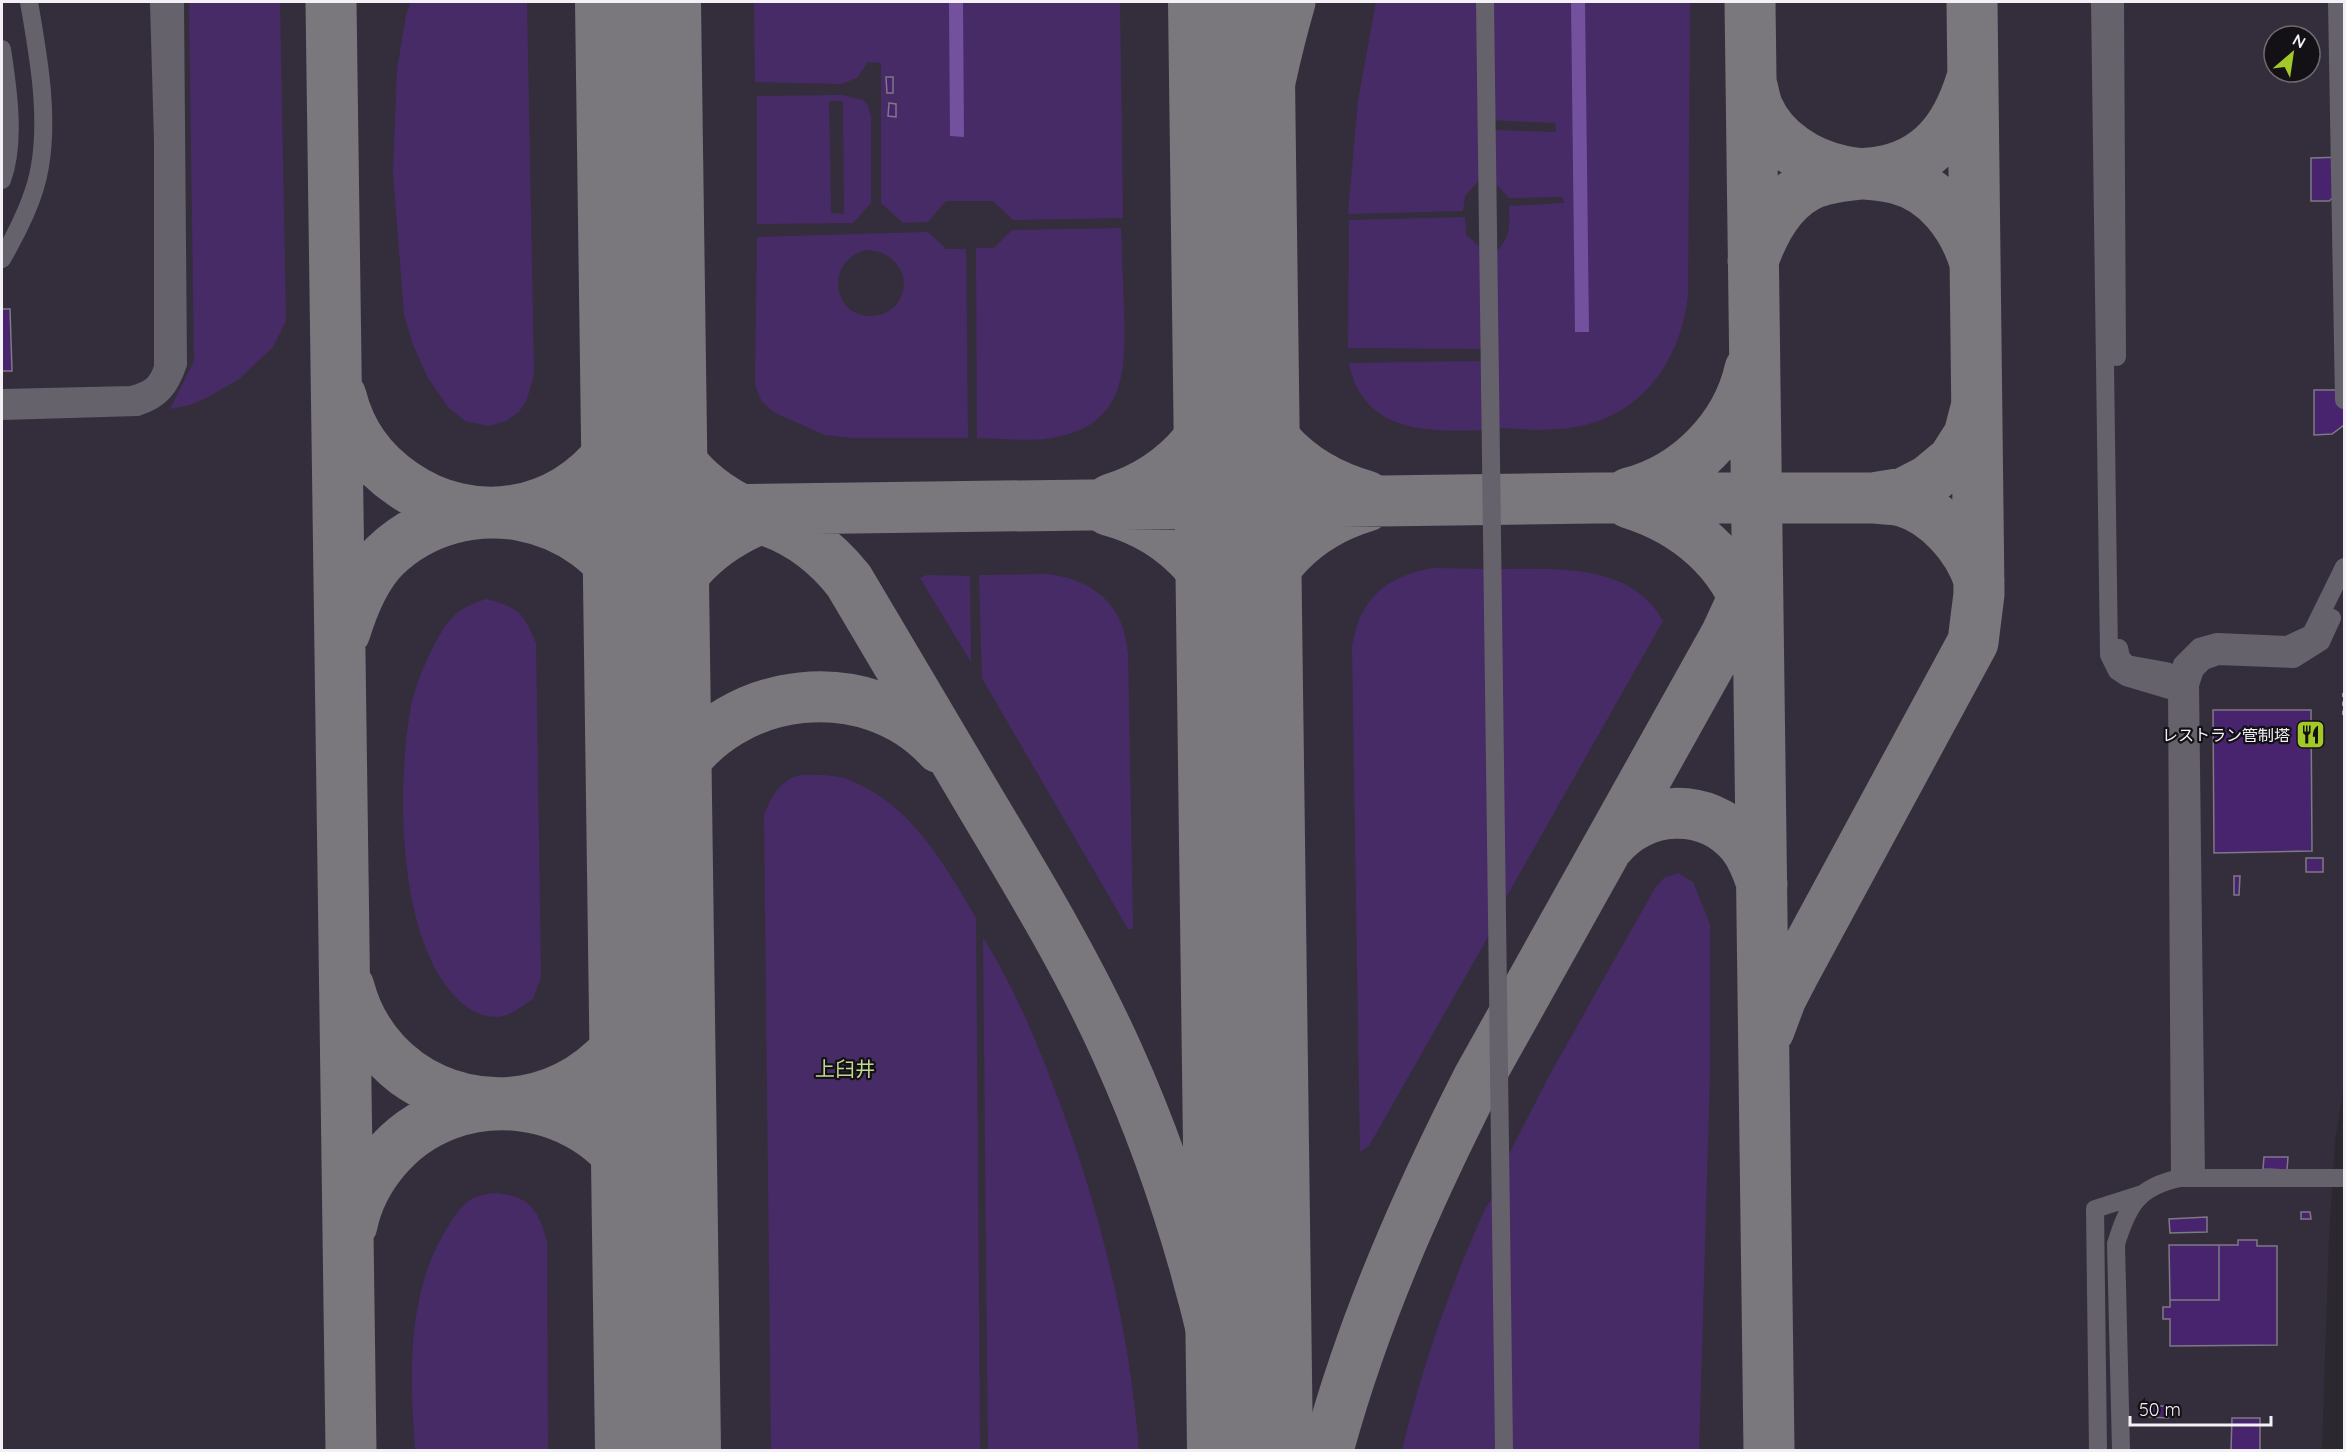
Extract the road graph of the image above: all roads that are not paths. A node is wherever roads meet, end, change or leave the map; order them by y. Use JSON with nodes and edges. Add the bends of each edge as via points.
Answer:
{"nodes":[{"id":1,"x":29,"y":2,"type":"edge"},
{"id":2,"x":159,"y":2,"type":"edge"},
{"id":3,"x":175,"y":2,"type":"edge"},
{"id":4,"x":1485,"y":2,"type":"edge"},
{"id":5,"x":2100,"y":2,"type":"edge"},
{"id":6,"x":2115,"y":2,"type":"edge"},
{"id":7,"x":2337,"y":2,"type":"edge"},
{"id":8,"x":2,"y":49,"type":"edge"},
{"id":9,"x":2,"y":180,"type":"edge"},
{"id":10,"x":2,"y":259,"type":"edge"},
{"id":11,"x":2,"y":398,"type":"edge"},
{"id":12,"x":2344,"y":400,"type":"edge"},
{"id":13,"x":2,"y":411,"type":"edge"},
{"id":14,"x":2344,"y":567,"type":"edge"},
{"id":15,"x":2344,"y":591,"type":"edge"},
{"id":16,"x":2184,"y":686,"type":"junction"},
{"id":17,"x":2188,"y":1178,"type":"junction"},
{"id":18,"x":2344,"y":1178,"type":"edge"},
{"id":19,"x":2141,"y":1195,"type":"junction"},
{"id":20,"x":1504,"y":1450,"type":"edge"},
{"id":21,"x":2098,"y":1450,"type":"edge"},
{"id":22,"x":2110,"y":1450,"type":"edge"},
{"id":23,"x":2121,"y":1450,"type":"edge"}],
"edges":[{"from":1,"to":10,"type":"lane","via":[[40,67],[40,167],[24,215]]},
{"from":2,"to":11,"type":"lane","via":[[164,344],[160,379],[146,391],[131,395]]},
{"from":3,"to":13,"type":"lane","via":[[178,364],[172,382],[156,400],[137,407]]},
{"from":4,"to":20,"type":"lane"},
{"from":5,"to":16,"type":"lane","via":[[2109,655],[2117,671],[2126,677]]},
{"from":6,"to":16,"type":"lane","via":[[2119,646],[2127,664]]},
{"from":7,"to":12,"type":"lane"},
{"from":8,"to":9,"type":"lane","via":[[11,143]]},
{"from":14,"to":16,"type":"lane","via":[[2311,634],[2287,645],[2217,642],[2199,647],[2182,664]]},
{"from":15,"to":16,"type":"lane","via":[[2321,642],[2295,659],[2218,656],[2204,661]]},
{"from":16,"to":17,"type":"lane"},
{"from":17,"to":18,"type":"lane"},
{"from":17,"to":19,"type":"lane","via":[[2158,1183]]},
{"from":19,"to":21,"type":"lane","via":[[2095,1209]]},
{"from":19,"to":22,"type":"lane","via":[[2109,1221]]},
{"from":19,"to":23,"type":"lane","via":[[2124,1218],[2116,1244]]}]}
